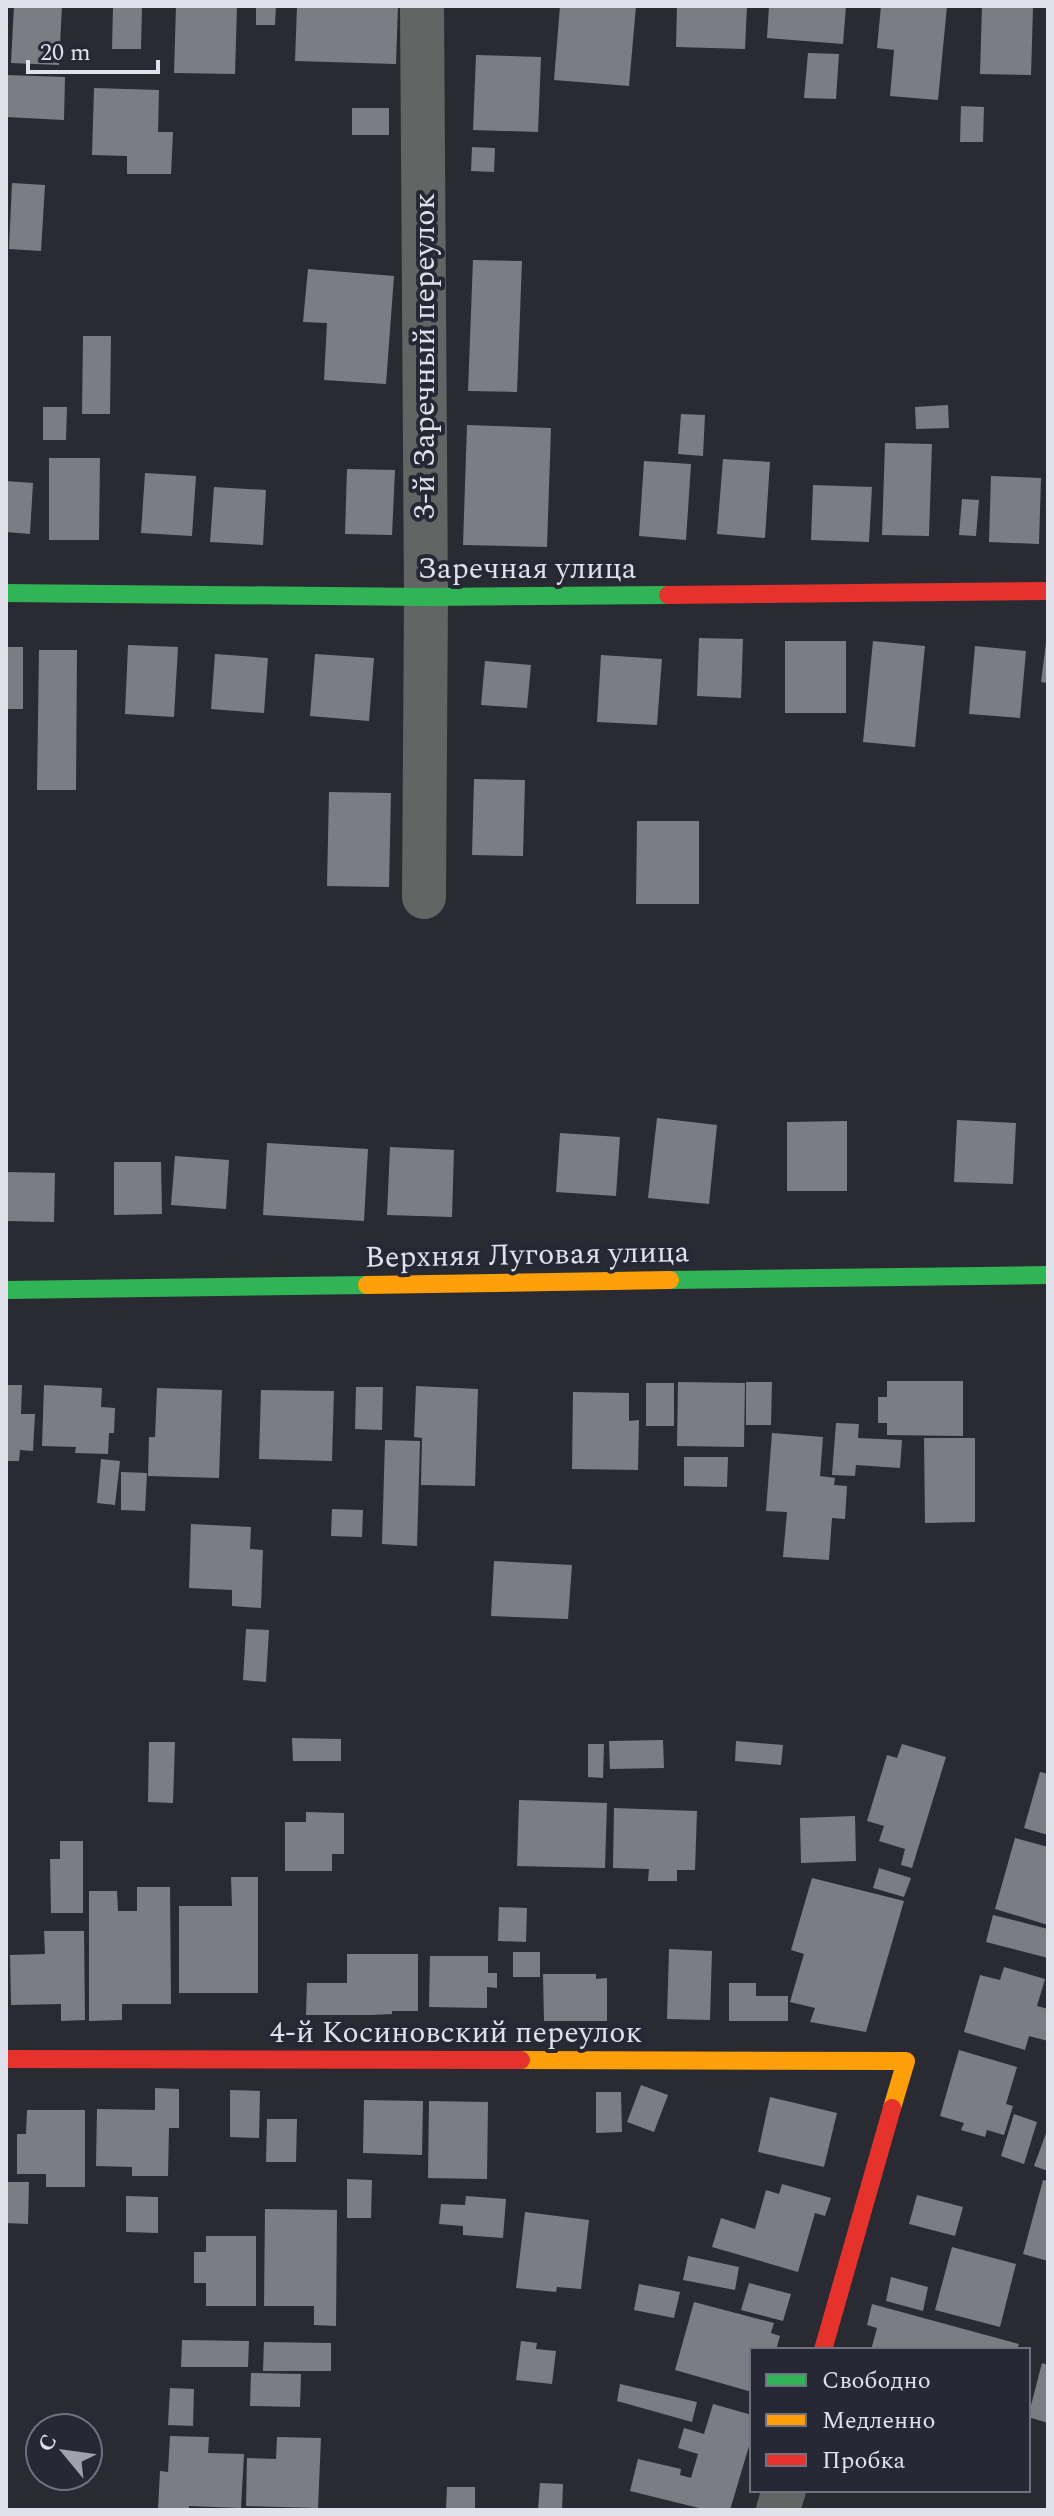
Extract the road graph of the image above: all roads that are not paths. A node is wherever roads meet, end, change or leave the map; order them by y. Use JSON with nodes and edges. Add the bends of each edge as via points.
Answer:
{"nodes":[{"id":1,"x":422,"y":6,"type":"edge"},
{"id":2,"x":1048,"y":591,"type":"edge"},
{"id":3,"x":6,"y":593,"type":"edge"},
{"id":4,"x":426,"y":597,"type":"junction"},
{"id":5,"x":424,"y":897,"type":"dead end"},
{"id":6,"x":1048,"y":1275,"type":"edge"},
{"id":7,"x":6,"y":1290,"type":"edge"},
{"id":8,"x":6,"y":2059,"type":"edge"},
{"id":9,"x":824,"y":2348,"type":"edge"}],
"edges":[{"from":1,"to":4,"type":"street","name":"3-й Заречный переулок"},
{"from":2,"to":4,"type":"street","name":"Заречная улица"},
{"from":3,"to":4,"type":"street","name":"Заречная улица"},
{"from":4,"to":5,"type":"street","name":"3-й Заречный переулок"},
{"from":6,"to":7,"type":"street","name":"Верхняя Луговая улица"},
{"from":8,"to":9,"type":"street","name":"4-й Косиновский переулок","via":[[906,2061]]}]}
